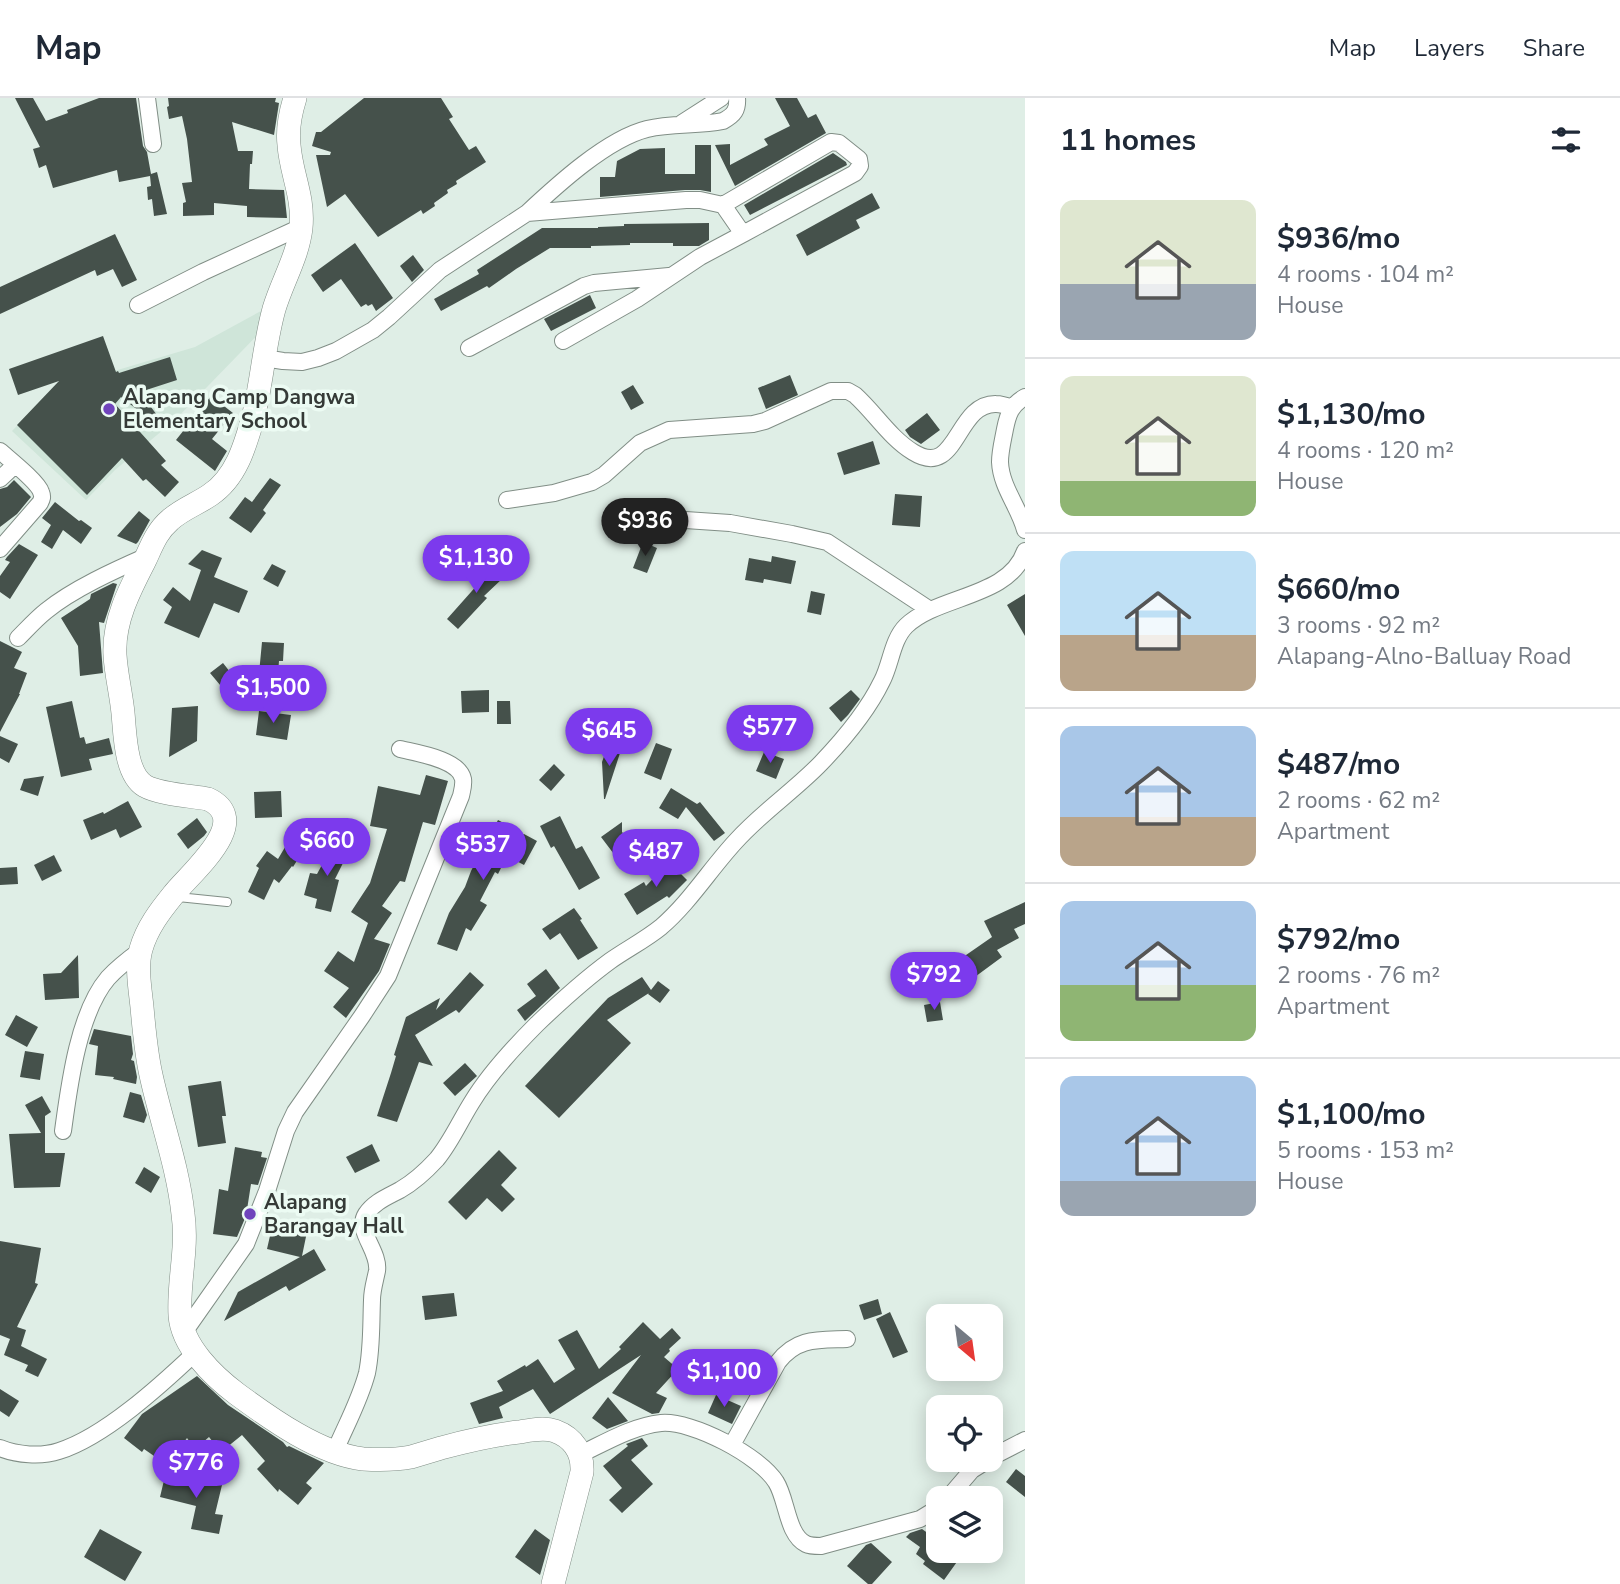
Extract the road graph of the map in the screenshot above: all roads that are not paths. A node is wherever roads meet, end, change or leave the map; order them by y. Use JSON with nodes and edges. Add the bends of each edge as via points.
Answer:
{"nodes":[{"id":1,"x":147,"y":98,"type":"edge"},
{"id":2,"x":295,"y":98,"type":"edge"},
{"id":3,"x":721,"y":98,"type":"edge"},
{"id":4,"x":737,"y":98,"type":"edge"},
{"id":5,"x":680,"y":125,"type":"junction"},
{"id":6,"x":153,"y":144,"type":"dead end"},
{"id":7,"x":723,"y":205,"type":"junction"},
{"id":8,"x":527,"y":213,"type":"junction"},
{"id":9,"x":301,"y":227,"type":"junction"},
{"id":10,"x":743,"y":234,"type":"junction"},
{"id":11,"x":672,"y":275,"type":"junction"},
{"id":12,"x":138,"y":305,"type":"dead end"},
{"id":13,"x":563,"y":341,"type":"dead end"},
{"id":14,"x":469,"y":348,"type":"dead end"},
{"id":15,"x":264,"y":358,"type":"junction"},
{"id":16,"x":1025,"y":397,"type":"edge"},
{"id":17,"x":1012,"y":408,"type":"junction"},
{"id":18,"x":0,"y":451,"type":"edge"},
{"id":19,"x":15,"y":465,"type":"junction"},
{"id":20,"x":0,"y":479,"type":"edge"},
{"id":21,"x":507,"y":500,"type":"dead end"},
{"id":22,"x":626,"y":516,"type":"dead end"},
{"id":23,"x":1025,"y":530,"type":"edge"},
{"id":24,"x":0,"y":549,"type":"edge"},
{"id":25,"x":1025,"y":551,"type":"edge"},
{"id":26,"x":147,"y":555,"type":"junction"},
{"id":27,"x":930,"y":610,"type":"junction"},
{"id":28,"x":18,"y":638,"type":"dead end"},
{"id":29,"x":400,"y":749,"type":"dead end"},
{"id":30,"x":172,"y":896,"type":"junction"},
{"id":31,"x":227,"y":902,"type":"dead end"},
{"id":32,"x":141,"y":950,"type":"junction"},
{"id":33,"x":63,"y":1132,"type":"dead end"},
{"id":34,"x":185,"y":1331,"type":"junction"},
{"id":35,"x":847,"y":1339,"type":"dead end"},
{"id":36,"x":195,"y":1353,"type":"junction"},
{"id":37,"x":1025,"y":1440,"type":"edge"},
{"id":38,"x":732,"y":1445,"type":"junction"},
{"id":39,"x":0,"y":1448,"type":"edge"},
{"id":40,"x":335,"y":1451,"type":"junction"},
{"id":41,"x":1003,"y":1452,"type":"edge"},
{"id":42,"x":581,"y":1454,"type":"junction"},
{"id":43,"x":971,"y":1472,"type":"edge"},
{"id":44,"x":959,"y":1486,"type":"edge"},
{"id":45,"x":926,"y":1515,"type":"edge"},
{"id":46,"x":556,"y":1573,"type":"edge"},
{"id":47,"x":543,"y":1584,"type":"edge"}],
"edges":[{"from":1,"to":6,"type":"street"},
{"from":2,"to":9,"type":"main road","via":[[288,131],[301,199]]},
{"from":3,"to":5,"type":"street"},
{"from":4,"to":5,"type":"street","via":[[735,111],[723,121]]},
{"from":5,"to":8,"type":"street","via":[[620,139]]},
{"from":7,"to":8,"type":"street","via":[[686,200]]},
{"from":7,"to":10,"type":"street"},
{"from":7,"to":10,"type":"street","via":[[831,142],[859,159],[855,173]]},
{"from":8,"to":15,"type":"street","via":[[440,271],[373,330],[336,351],[302,362]]},
{"from":9,"to":12,"type":"street"},
{"from":9,"to":15,"type":"main road"},
{"from":10,"to":11,"type":"street"},
{"from":11,"to":13,"type":"street"},
{"from":11,"to":14,"type":"street","via":[[584,286]]},
{"from":15,"to":26,"type":"main road","via":[[255,409],[237,464],[218,489],[169,520]]},
{"from":16,"to":17,"type":"street"},
{"from":17,"to":21,"type":"street","via":[[997,404],[978,410],[947,451],[932,460],[906,448],[855,395],[831,391],[753,424],[669,430],[640,443],[592,482]]},
{"from":17,"to":23,"type":"street","via":[[1000,463]]},
{"from":18,"to":19,"type":"street"},
{"from":19,"to":20,"type":"street"},
{"from":19,"to":24,"type":"street","via":[[39,488],[42,497]]},
{"from":22,"to":27,"type":"street","via":[[730,523],[827,542]]},
{"from":25,"to":27,"type":"street","via":[[1007,577]]},
{"from":26,"to":28,"type":"street","via":[[61,601]]},
{"from":26,"to":30,"type":"main road","via":[[116,635],[128,757],[147,787],[208,799],[224,814],[225,823],[216,845]]},
{"from":27,"to":40,"type":"street","via":[[903,628],[883,681],[819,765],[748,827],[670,919],[586,978],[537,1024],[473,1100],[439,1157],[413,1182],[367,1212],[363,1226],[377,1262],[370,1350],[360,1394]]},
{"from":29,"to":34,"type":"street","via":[[457,769],[464,781],[461,796],[388,976],[295,1112],[246,1244]]},
{"from":30,"to":31,"type":"lane"},
{"from":30,"to":32,"type":"main road","via":[[153,921]]},
{"from":32,"to":33,"type":"street","via":[[107,979],[89,1014],[71,1078]]},
{"from":32,"to":34,"type":"main road","via":[[139,984],[151,1074],[183,1213],[180,1317]]},
{"from":34,"to":36,"type":"main road"},
{"from":35,"to":38,"type":"street","via":[[811,1341],[785,1353]]},
{"from":36,"to":39,"type":"street","via":[[127,1411],[72,1446],[41,1454]]},
{"from":36,"to":40,"type":"main road","via":[[230,1389],[260,1411]]},
{"from":37,"to":41,"type":"street"},
{"from":38,"to":42,"type":"street","via":[[664,1423]]},
{"from":38,"to":45,"type":"street","via":[[773,1478],[804,1544],[821,1546]]},
{"from":40,"to":42,"type":"main road","via":[[384,1460],[540,1429],[566,1437]]},
{"from":42,"to":46,"type":"main road","via":[[580,1484]]},
{"from":43,"to":44,"type":"street"},
{"from":46,"to":47,"type":"lane"}]}
